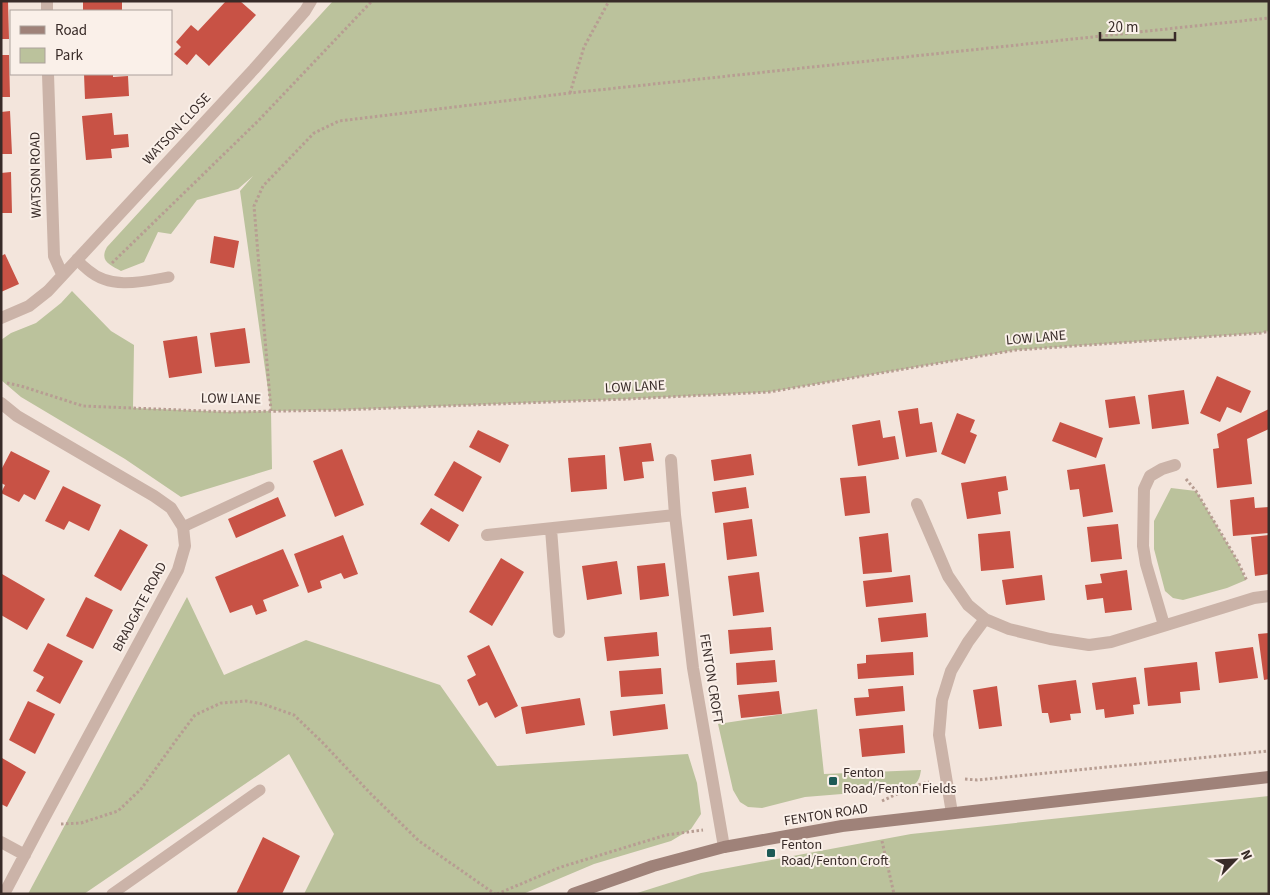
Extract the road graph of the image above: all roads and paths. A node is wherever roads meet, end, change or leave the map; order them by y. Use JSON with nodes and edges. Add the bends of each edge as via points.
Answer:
{"nodes":[{"id":1,"x":311,"y":1,"type":"edge"},
{"id":2,"x":372,"y":1,"type":"edge"},
{"id":3,"x":609,"y":1,"type":"edge"},
{"id":4,"x":1269,"y":18,"type":"edge"},
{"id":5,"x":48,"y":75,"type":"edge"},
{"id":6,"x":570,"y":93,"type":"junction"},
{"id":7,"x":77,"y":259,"type":"junction"},
{"id":8,"x":62,"y":274,"type":"junction"},
{"id":9,"x":98,"y":277,"type":"junction"},
{"id":10,"x":169,"y":277,"type":"dead end"},
{"id":11,"x":1,"y":318,"type":"edge"},
{"id":12,"x":1269,"y":331,"type":"edge"},
{"id":13,"x":1,"y":382,"type":"edge"},
{"id":14,"x":1,"y":403,"type":"edge"},
{"id":15,"x":271,"y":411,"type":"junction"},
{"id":16,"x":671,"y":460,"type":"dead end"},
{"id":17,"x":1175,"y":465,"type":"joint"},
{"id":18,"x":269,"y":487,"type":"dead end"},
{"id":19,"x":917,"y":504,"type":"dead end"},
{"id":20,"x":675,"y":515,"type":"junction"},
{"id":21,"x":183,"y":527,"type":"junction"},
{"id":22,"x":551,"y":529,"type":"junction"},
{"id":23,"x":487,"y":535,"type":"dead end"},
{"id":24,"x":1269,"y":596,"type":"edge"},
{"id":25,"x":1254,"y":598,"type":"junction"},
{"id":26,"x":985,"y":619,"type":"junction"},
{"id":27,"x":1164,"y":625,"type":"junction"},
{"id":28,"x":559,"y":632,"type":"dead end"},
{"id":29,"x":1269,"y":776,"type":"edge"},
{"id":30,"x":260,"y":790,"type":"dead end"},
{"id":31,"x":952,"y":813,"type":"junction"},
{"id":32,"x":878,"y":821,"type":"junction"},
{"id":33,"x":1,"y":842,"type":"edge"},
{"id":34,"x":724,"y":847,"type":"junction"},
{"id":35,"x":25,"y":855,"type":"junction"},
{"id":36,"x":4,"y":894,"type":"edge"},
{"id":37,"x":112,"y":894,"type":"edge"},
{"id":38,"x":573,"y":894,"type":"edge"},
{"id":39,"x":894,"y":894,"type":"edge"}],
"edges":[{"from":1,"to":7,"type":"street","name":"WATSON CLOSE","via":[[254,69]]},
{"from":2,"to":9,"type":"path","via":[[258,121]]},
{"from":3,"to":6,"type":"path","via":[[584,47]]},
{"from":4,"to":6,"type":"path"},
{"from":5,"to":8,"type":"street","name":"WATSON ROAD","via":[[53,249]]},
{"from":6,"to":15,"type":"path","via":[[340,121],[314,134],[263,186],[254,206]]},
{"from":7,"to":8,"type":"street","name":"WATSON CLOSE"},
{"from":7,"to":9,"type":"lane"},
{"from":8,"to":11,"type":"street","name":"WATSON CLOSE","via":[[29,306]]},
{"from":9,"to":10,"type":"lane","via":[[116,283],[136,283]]},
{"from":12,"to":15,"type":"path","name":"LOW LANE","via":[[1016,350],[769,392]]},
{"from":13,"to":15,"type":"path","name":"LOW LANE","via":[[84,406]]},
{"from":14,"to":21,"type":"street","via":[[17,416],[154,496],[171,508]]},
{"from":16,"to":20,"type":"street","name":"FENTON CROFT"},
{"from":17,"to":25,"type":"path","via":[[1196,491],[1237,560]]},
{"from":17,"to":27,"type":"street","via":[[1150,476],[1144,489],[1143,546]]},
{"from":18,"to":21,"type":"lane"},
{"from":19,"to":26,"type":"street","via":[[948,576],[968,605]]},
{"from":20,"to":22,"type":"street"},
{"from":20,"to":34,"type":"street","name":"FENTON CROFT","via":[[693,668]]},
{"from":21,"to":35,"type":"street","name":"BRADGATE ROAD","via":[[184,546],[178,570]]},
{"from":22,"to":23,"type":"street"},
{"from":22,"to":28,"type":"street"},
{"from":24,"to":25,"type":"street"},
{"from":25,"to":27,"type":"street"},
{"from":26,"to":27,"type":"street","via":[[1009,629],[1088,645],[1111,642]]},
{"from":26,"to":31,"type":"street","via":[[951,671],[942,700],[939,735]]},
{"from":29,"to":31,"type":"street","name":"FENTON ROAD"},
{"from":30,"to":37,"type":"lane"},
{"from":31,"to":32,"type":"street","name":"FENTON ROAD"},
{"from":32,"to":34,"type":"street","name":"FENTON ROAD"},
{"from":32,"to":39,"type":"path"},
{"from":33,"to":35,"type":"street"},
{"from":34,"to":38,"type":"street","name":"FENTON ROAD","via":[[654,866]]},
{"from":35,"to":36,"type":"street","name":"BRADGATE ROAD"}]}
